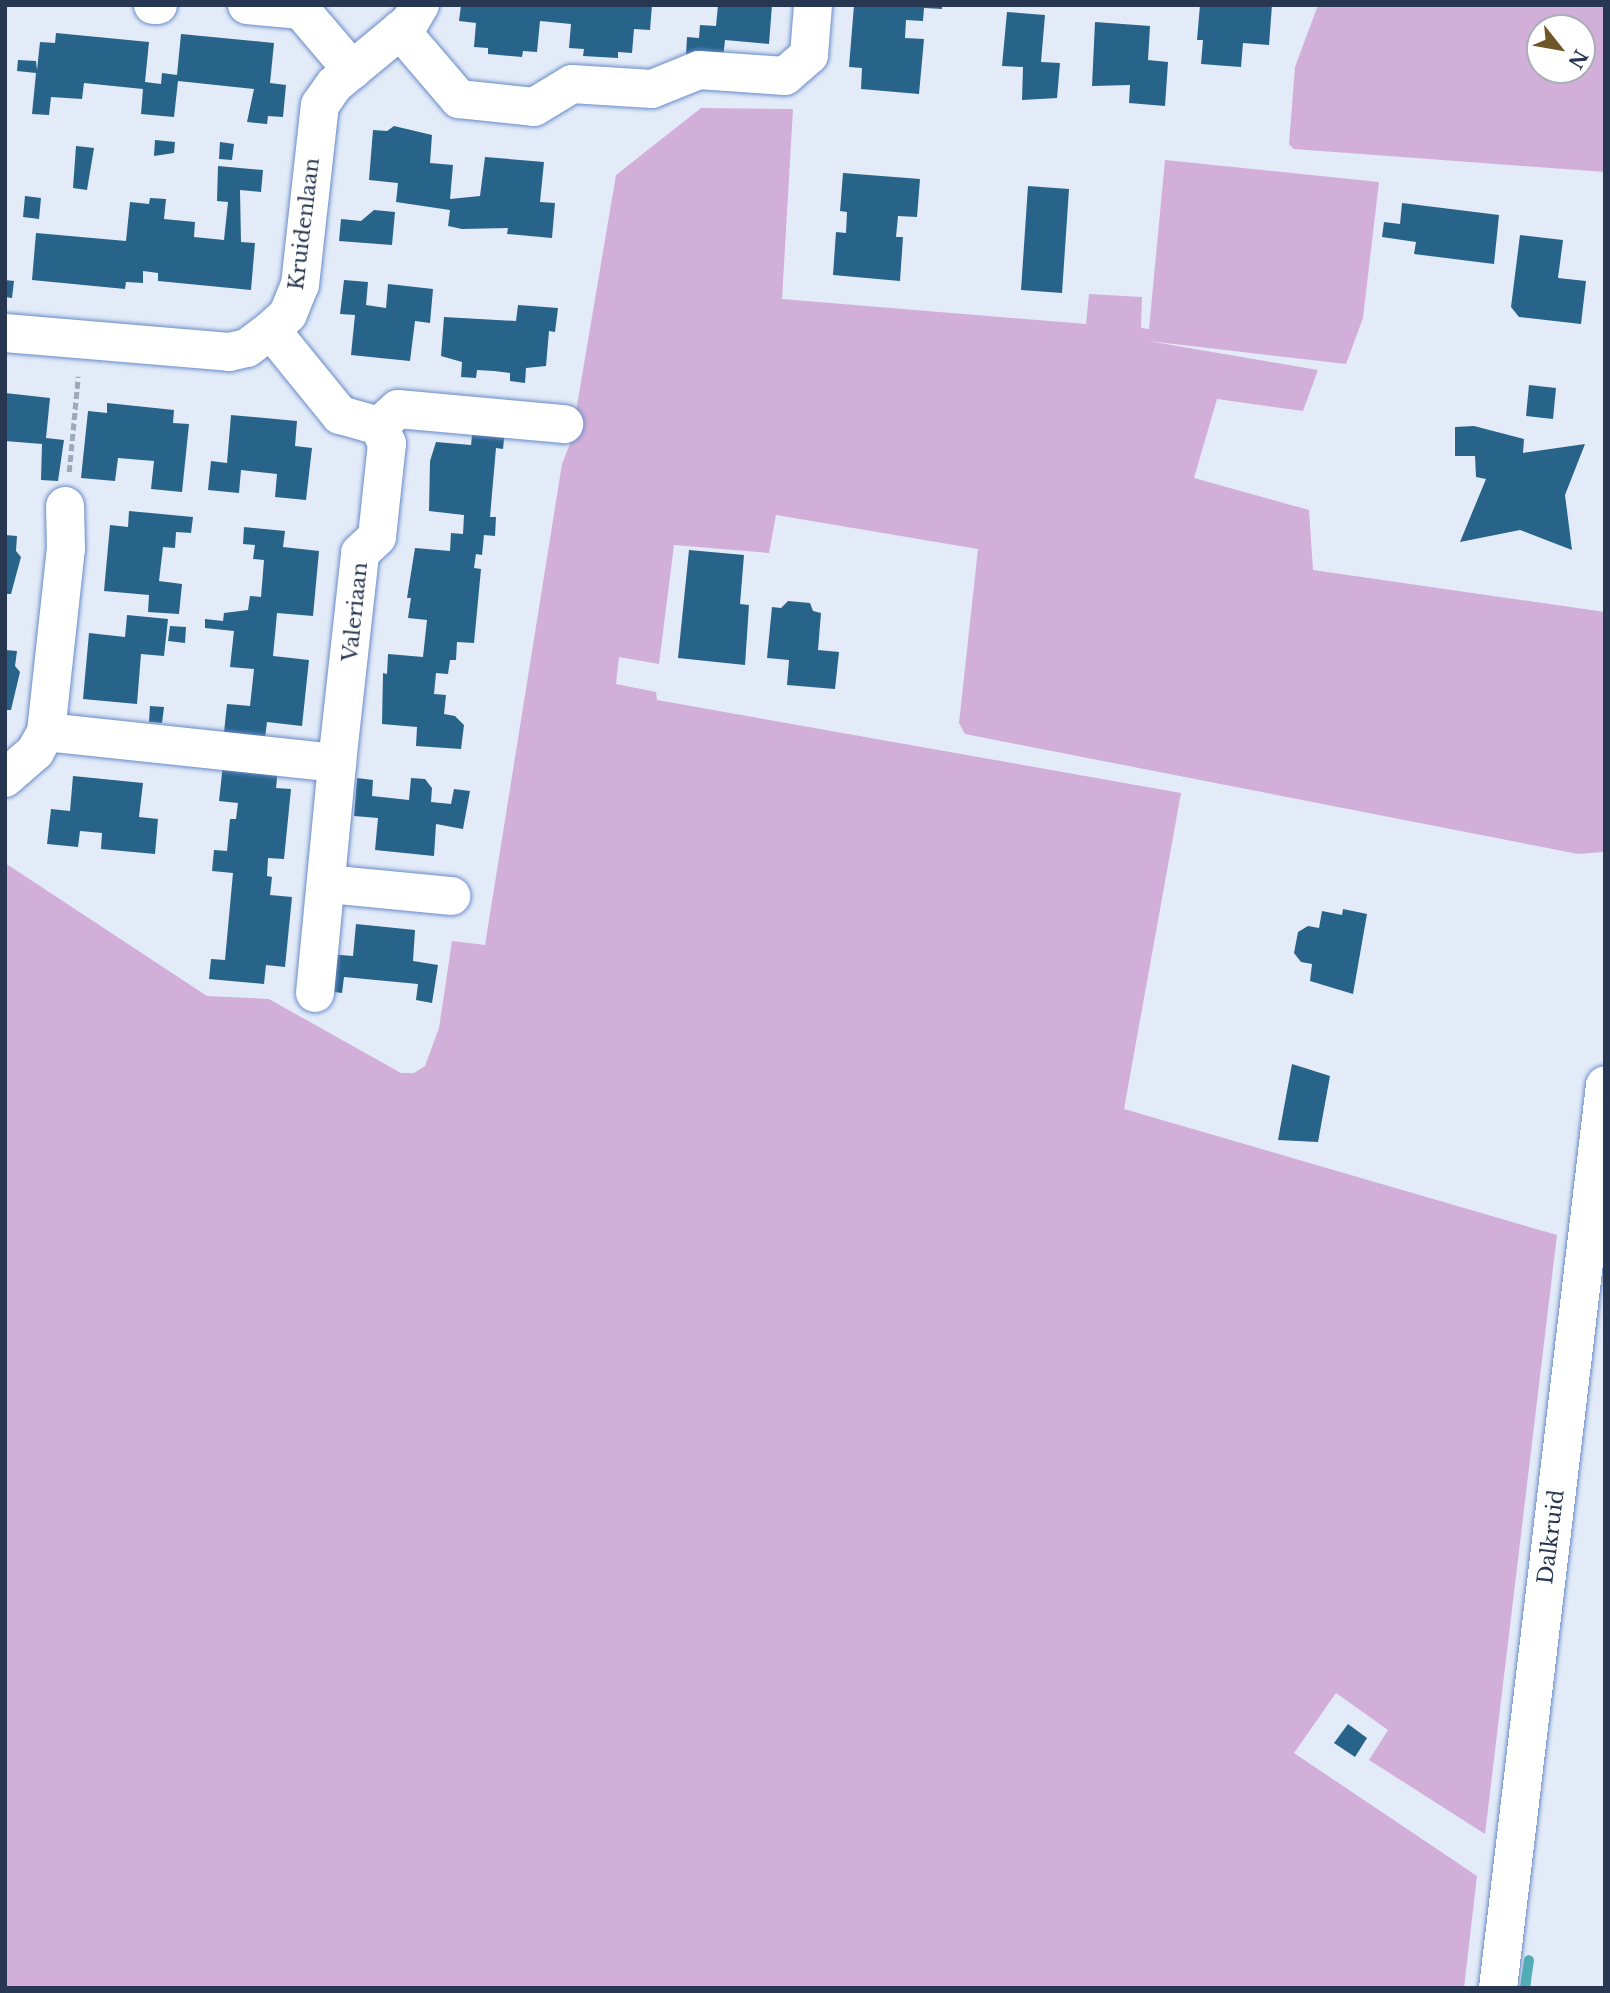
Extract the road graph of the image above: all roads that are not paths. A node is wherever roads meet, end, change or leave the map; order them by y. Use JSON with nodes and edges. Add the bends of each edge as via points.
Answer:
{"nodes":[{"id":1,"x":247,"y":5,"type":"edge"},
{"id":2,"x":813,"y":5,"type":"edge"},
{"id":3,"x":410,"y":18,"type":"edge"},
{"id":4,"x":352,"y":70,"type":"junction"},
{"id":5,"x":271,"y":330,"type":"junction"},
{"id":6,"x":5,"y":333,"type":"edge"},
{"id":7,"x":564,"y":424,"type":"dead end"},
{"id":8,"x":379,"y":426,"type":"junction"},
{"id":9,"x":65,"y":506,"type":"road end"},
{"id":10,"x":46,"y":732,"type":"junction"},
{"id":11,"x":337,"y":763,"type":"junction"},
{"id":12,"x":5,"y":778,"type":"edge"},
{"id":13,"x":327,"y":884,"type":"junction"},
{"id":14,"x":451,"y":895,"type":"dead end"},
{"id":15,"x":315,"y":993,"type":"dead end"},
{"id":16,"x":1605,"y":1085,"type":"edge"},
{"id":17,"x":1499,"y":1988,"type":"edge"}],
"edges":[{"from":1,"to":4,"type":"street","via":[[301,10]]},
{"from":2,"to":3,"type":"street","via":[[809,55],[785,76],[699,70],[652,89],[572,84],[534,107],[459,99]]},
{"from":3,"to":4,"type":"street","name":"Kruidenlaan"},
{"from":4,"to":5,"type":"street","name":"Kruidenlaan","via":[[325,96],[317,115],[300,285],[288,314]]},
{"from":5,"to":6,"type":"street","name":"Kruidenlaan","via":[[247,348],[229,352]]},
{"from":5,"to":8,"type":"street","via":[[340,415]]},
{"from":7,"to":8,"type":"street","via":[[398,409]]},
{"from":8,"to":11,"type":"street","name":"Valeriaan","via":[[387,443],[377,537],[360,553]]},
{"from":9,"to":10,"type":"street","via":[[66,549]]},
{"from":10,"to":11,"type":"street"},
{"from":10,"to":12,"type":"street","via":[[35,752]]},
{"from":11,"to":13,"type":"street","name":"Valeriaan"},
{"from":13,"to":14,"type":"street"},
{"from":13,"to":15,"type":"street","name":"Valeriaan"},
{"from":16,"to":17,"type":"street","name":"Dalkruid"}]}
